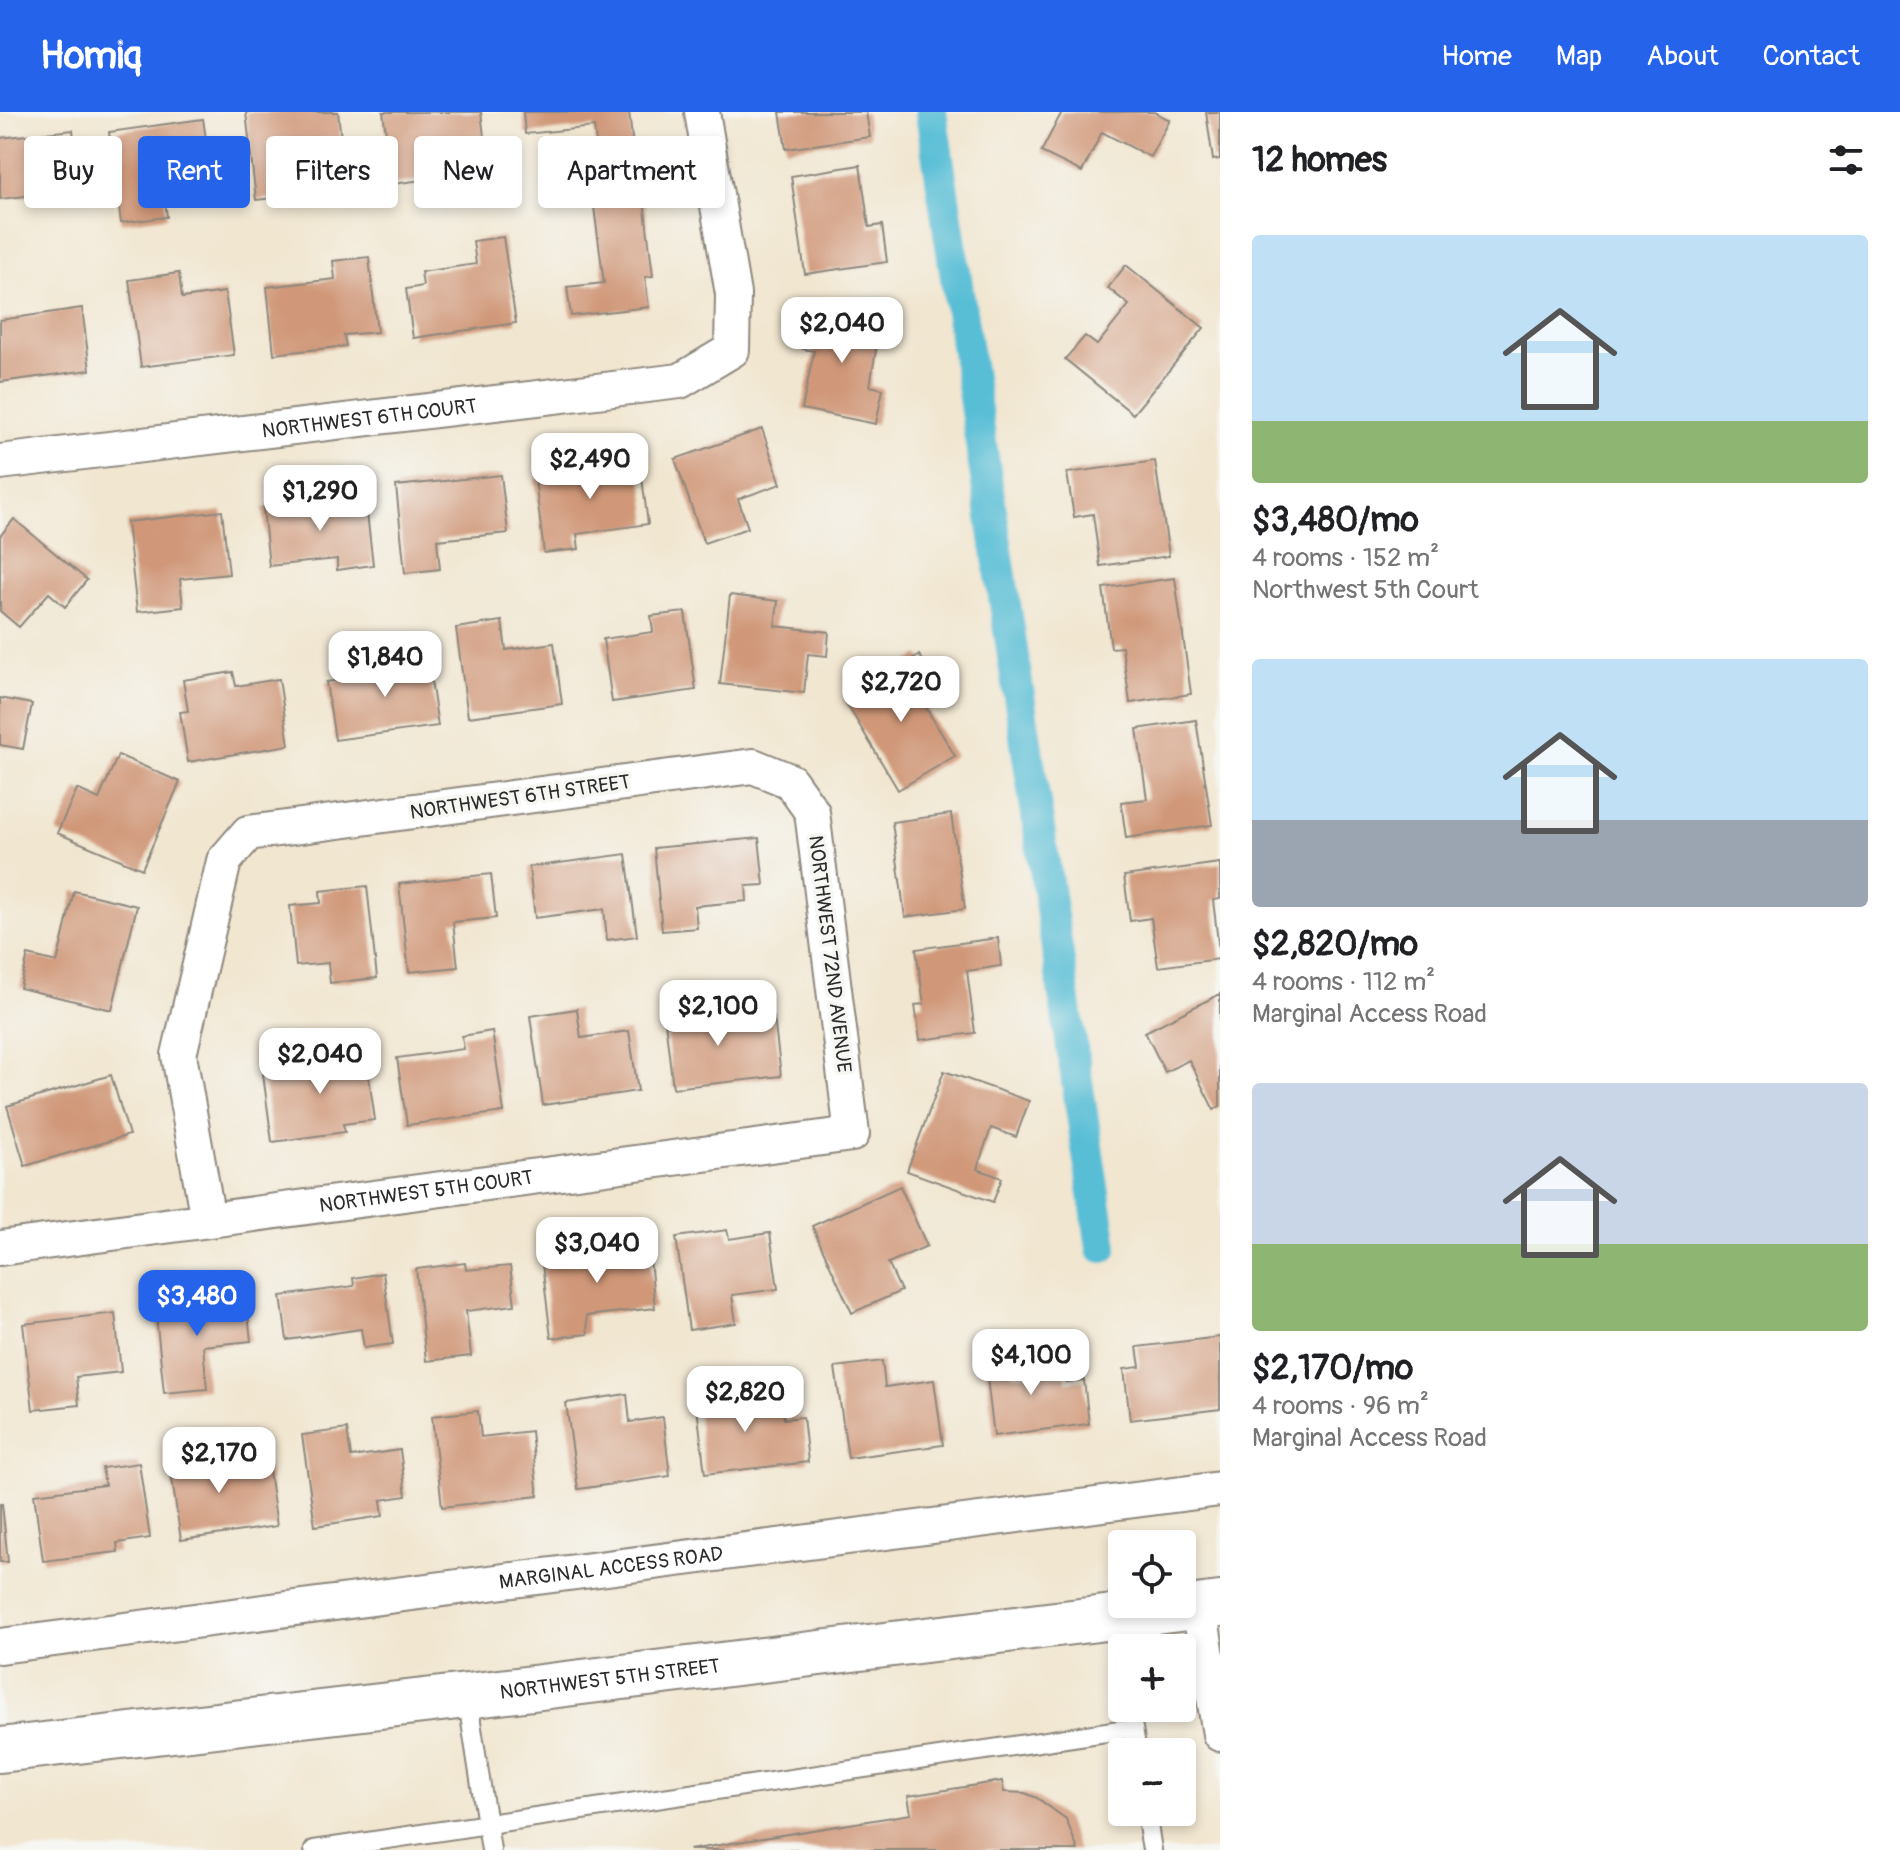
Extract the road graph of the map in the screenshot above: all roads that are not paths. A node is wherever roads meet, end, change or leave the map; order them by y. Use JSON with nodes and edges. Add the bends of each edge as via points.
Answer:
{"nodes":[{"id":1,"x":702,"y":112,"type":"edge"},
{"id":2,"x":0,"y":462,"type":"edge"},
{"id":3,"x":790,"y":781,"type":"joint"},
{"id":4,"x":852,"y":1134,"type":"joint"},
{"id":5,"x":208,"y":1220,"type":"junction"},
{"id":6,"x":0,"y":1248,"type":"edge"},
{"id":7,"x":1220,"y":1489,"type":"edge"},
{"id":8,"x":1209,"y":1606,"type":"edge"},
{"id":9,"x":0,"y":1646,"type":"edge"},
{"id":10,"x":467,"y":1696,"type":"junction"},
{"id":11,"x":1220,"y":1734,"type":"edge"},
{"id":12,"x":1135,"y":1738,"type":"edge"},
{"id":13,"x":0,"y":1750,"type":"edge"},
{"id":14,"x":487,"y":1823,"type":"junction"},
{"id":15,"x":1148,"y":1826,"type":"edge"},
{"id":16,"x":314,"y":1850,"type":"edge"},
{"id":17,"x":491,"y":1850,"type":"edge"},
{"id":18,"x":1152,"y":1850,"type":"edge"}],
"edges":[{"from":1,"to":2,"type":"street","name":"NORTHWEST 6TH COURT","via":[[733,294],[732,350],[680,381]]},
{"from":3,"to":4,"type":"street","name":"NORTHWEST 72ND AVENUE","via":[[812,812]]},
{"from":3,"to":5,"type":"street","name":"NORTHWEST 6TH STREET","via":[[753,766],[248,833],[224,861],[179,1055]]},
{"from":4,"to":5,"type":"street","name":"NORTHWEST 5TH COURT"},
{"from":5,"to":6,"type":"street","name":"NORTHWEST 5TH COURT"},
{"from":7,"to":9,"type":"street","name":"MARGINAL ACCESS ROAD"},
{"from":8,"to":10,"type":"street","name":"NORTHWEST 5TH STREET"},
{"from":8,"to":11,"type":"street"},
{"from":10,"to":13,"type":"street","name":"NORTHWEST 5TH STREET"},
{"from":10,"to":14,"type":"lane"},
{"from":12,"to":14,"type":"lane","via":[[1133,1728]]},
{"from":14,"to":16,"type":"lane"},
{"from":14,"to":17,"type":"lane"},
{"from":15,"to":18,"type":"lane"}]}
